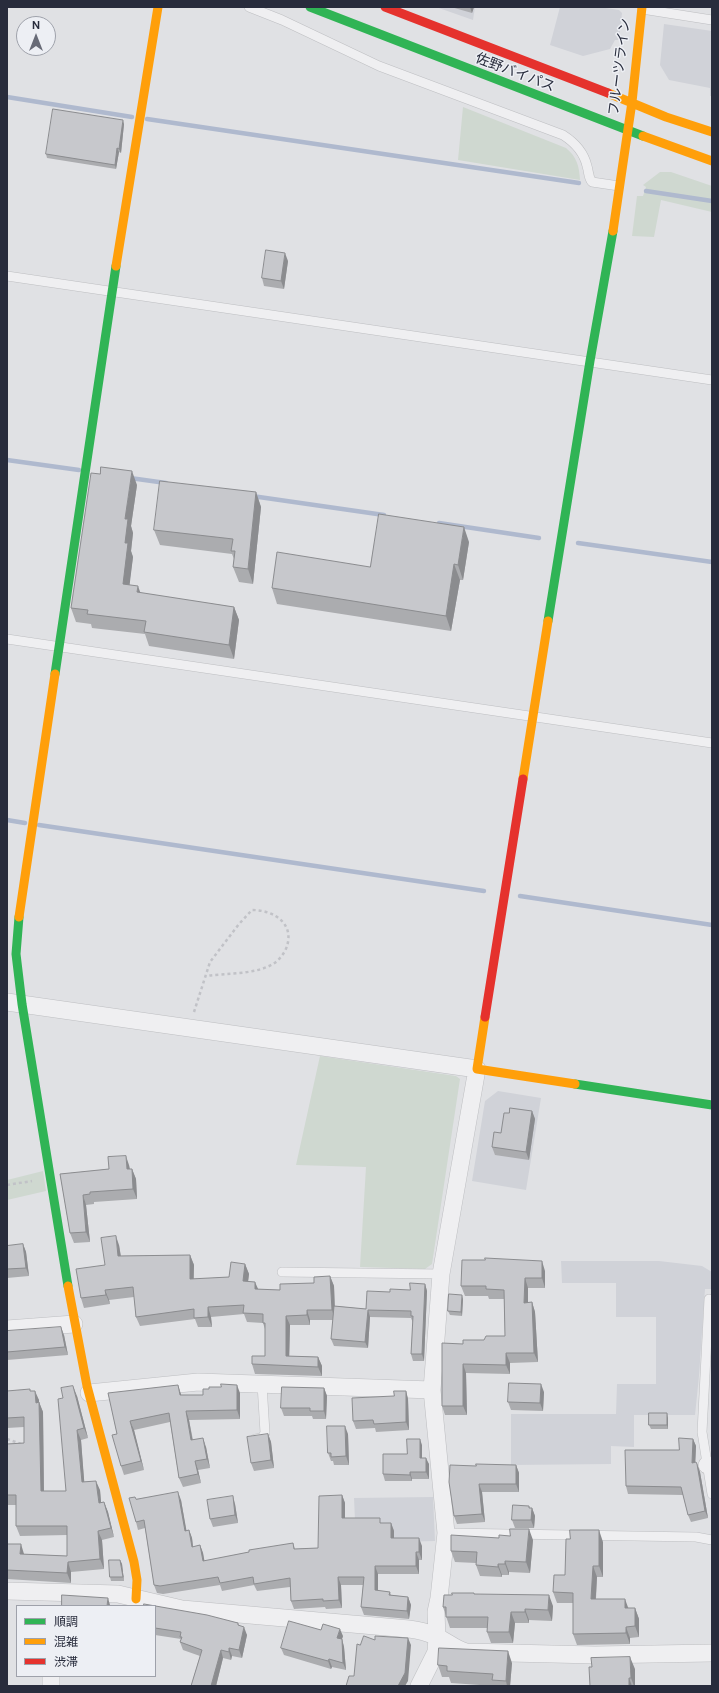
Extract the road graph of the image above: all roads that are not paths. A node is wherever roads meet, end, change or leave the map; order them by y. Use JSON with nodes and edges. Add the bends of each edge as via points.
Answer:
{"nodes":[{"id":1,"x":158,"y":7,"type":"edge"},
{"id":2,"x":249,"y":7,"type":"edge"},
{"id":3,"x":310,"y":7,"type":"edge"},
{"id":4,"x":385,"y":7,"type":"edge"},
{"id":5,"x":638,"y":8,"type":"edge"},
{"id":6,"x":712,"y":20,"type":"edge"},
{"id":7,"x":632,"y":102,"type":"junction"},
{"id":8,"x":626,"y":130,"type":"junction"},
{"id":9,"x":712,"y":132,"type":"edge"},
{"id":10,"x":712,"y":161,"type":"edge"},
{"id":11,"x":619,"y":186,"type":"junction"},
{"id":12,"x":7,"y":276,"type":"edge"},
{"id":13,"x":112,"y":291,"type":"junction"},
{"id":14,"x":590,"y":361,"type":"junction"},
{"id":15,"x":712,"y":380,"type":"edge"},
{"id":16,"x":7,"y":639,"type":"edge"},
{"id":17,"x":60,"y":647,"type":"junction"},
{"id":18,"x":532,"y":716,"type":"junction"},
{"id":19,"x":712,"y":743,"type":"edge"},
{"id":20,"x":14,"y":1003,"type":"edge"},
{"id":21,"x":477,"y":1069,"type":"junction"},
{"id":22,"x":712,"y":1105,"type":"edge"},
{"id":23,"x":282,"y":1272,"type":"dead end"},
{"id":24,"x":441,"y":1274,"type":"junction"},
{"id":25,"x":709,"y":1299,"type":"dead end"},
{"id":26,"x":74,"y":1324,"type":"junction"},
{"id":27,"x":7,"y":1329,"type":"edge"},
{"id":28,"x":262,"y":1384,"type":"junction"},
{"id":29,"x":432,"y":1390,"type":"junction"},
{"id":30,"x":88,"y":1393,"type":"junction"},
{"id":31,"x":255,"y":1439,"type":"edge"},
{"id":32,"x":710,"y":1466,"type":"edge"},
{"id":33,"x":712,"y":1494,"type":"edge"},
{"id":34,"x":446,"y":1533,"type":"junction"},
{"id":35,"x":712,"y":1540,"type":"edge"},
{"id":36,"x":7,"y":1591,"type":"edge"},
{"id":37,"x":53,"y":1599,"type":"edge"},
{"id":38,"x":136,"y":1599,"type":"junction"},
{"id":39,"x":437,"y":1637,"type":"junction"},
{"id":40,"x":712,"y":1653,"type":"edge"},
{"id":41,"x":419,"y":1686,"type":"edge"}],
"edges":[{"from":1,"to":13,"type":"main road"},
{"from":2,"to":11,"type":"lane","via":[[379,66],[563,135],[573,141],[579,150],[592,182]]},
{"from":3,"to":8,"type":"main road","name":"佐野バイパス"},
{"from":4,"to":7,"type":"main road","name":"佐野バイパス"},
{"from":5,"to":6,"type":"lane"},
{"from":5,"to":7,"type":"main road","name":"フルーツライン"},
{"from":7,"to":8,"type":"main road","name":"フルーツライン"},
{"from":7,"to":9,"type":"main road","name":"佐野バイパス"},
{"from":8,"to":10,"type":"main road","name":"佐野バイパス"},
{"from":8,"to":11,"type":"main road","name":"フルーツライン"},
{"from":11,"to":14,"type":"main road","name":"フルーツライン"},
{"from":12,"to":13,"type":"lane"},
{"from":13,"to":14,"type":"lane"},
{"from":13,"to":17,"type":"main road"},
{"from":14,"to":15,"type":"lane"},
{"from":14,"to":18,"type":"main road","name":"フルーツライン"},
{"from":16,"to":17,"type":"lane"},
{"from":17,"to":18,"type":"lane"},
{"from":17,"to":20,"type":"main road","via":[[17,931]]},
{"from":18,"to":19,"type":"lane"},
{"from":18,"to":21,"type":"main road","name":"フルーツライン"},
{"from":20,"to":21,"type":"street"},
{"from":20,"to":26,"type":"main road","via":[[51,1177]]},
{"from":21,"to":22,"type":"main road"},
{"from":21,"to":24,"type":"street"},
{"from":23,"to":24,"type":"lane"},
{"from":24,"to":29,"type":"street"},
{"from":25,"to":32,"type":"lane","via":[[702,1432]]},
{"from":26,"to":27,"type":"street"},
{"from":26,"to":30,"type":"main road"},
{"from":28,"to":29,"type":"street"},
{"from":28,"to":30,"type":"street","via":[[198,1382]]},
{"from":28,"to":31,"type":"lane","via":[[265,1433],[262,1438]]},
{"from":29,"to":34,"type":"street"},
{"from":30,"to":38,"type":"main road","via":[[134,1562],[138,1580]]},
{"from":32,"to":33,"type":"lane"},
{"from":34,"to":35,"type":"lane","via":[[696,1537]]},
{"from":34,"to":39,"type":"street","via":[[436,1612]]},
{"from":36,"to":37,"type":"street"},
{"from":37,"to":38,"type":"street","via":[[118,1594]]},
{"from":38,"to":39,"type":"street","via":[[196,1610],[409,1629]]},
{"from":39,"to":40,"type":"street","via":[[457,1650],[466,1652],[595,1655]]},
{"from":39,"to":41,"type":"street","via":[[436,1652]]}]}
